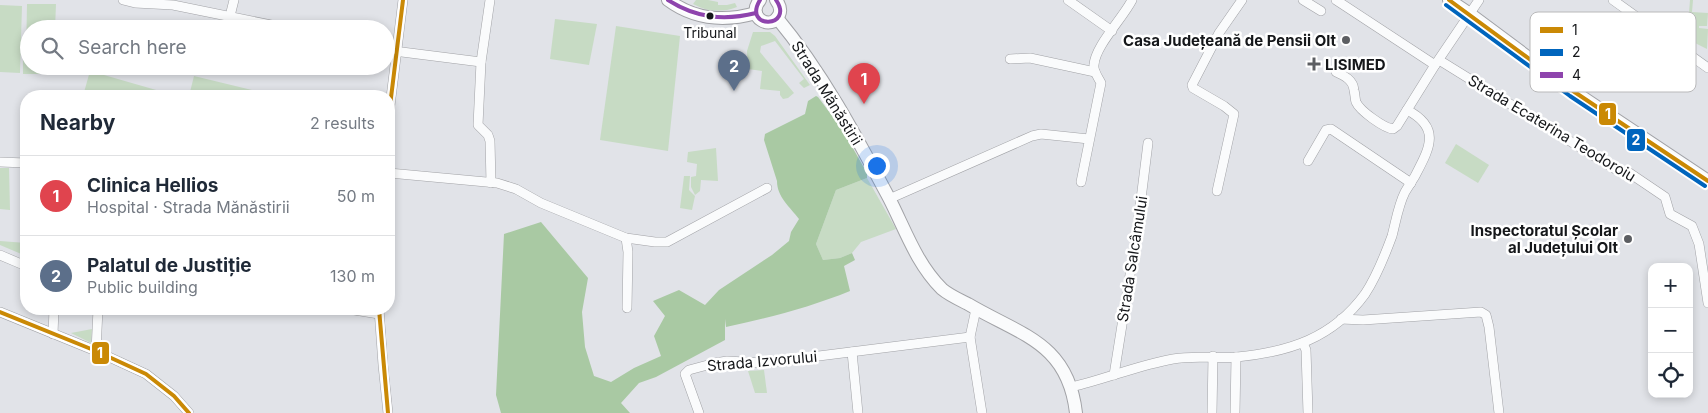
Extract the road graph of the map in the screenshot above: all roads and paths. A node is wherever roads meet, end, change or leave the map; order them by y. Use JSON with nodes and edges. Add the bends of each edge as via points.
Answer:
{"nodes":[{"id":1,"x":123,"y":0,"type":"edge"},
{"id":2,"x":234,"y":0,"type":"edge"},
{"id":3,"x":403,"y":0,"type":"edge"},
{"id":4,"x":490,"y":0,"type":"edge"},
{"id":5,"x":668,"y":0,"type":"edge"},
{"id":6,"x":760,"y":0,"type":"edge"},
{"id":7,"x":776,"y":0,"type":"edge"},
{"id":8,"x":1068,"y":0,"type":"edge"},
{"id":9,"x":1132,"y":0,"type":"edge"},
{"id":10,"x":1242,"y":0,"type":"edge"},
{"id":11,"x":1303,"y":0,"type":"edge"},
{"id":12,"x":1336,"y":0,"type":"edge"},
{"id":13,"x":1449,"y":0,"type":"edge"},
{"id":14,"x":1479,"y":0,"type":"edge"},
{"id":15,"x":1613,"y":0,"type":"edge"},
{"id":16,"x":153,"y":2,"type":"edge"},
{"id":17,"x":1321,"y":11,"type":"dead end"},
{"id":18,"x":1630,"y":12,"type":"edge"},
{"id":19,"x":756,"y":13,"type":"junction"},
{"id":20,"x":1470,"y":14,"type":"junction"},
{"id":21,"x":230,"y":16,"type":"junction"},
{"id":22,"x":777,"y":18,"type":"junction"},
{"id":23,"x":249,"y":20,"type":"edge"},
{"id":24,"x":1112,"y":31,"type":"junction"},
{"id":25,"x":396,"y":53,"type":"junction"},
{"id":26,"x":1010,"y":59,"type":"dead end"},
{"id":27,"x":1530,"y":59,"type":"edge"},
{"id":28,"x":1696,"y":59,"type":"edge"},
{"id":29,"x":395,"y":62,"type":"edge"},
{"id":30,"x":481,"y":62,"type":"junction"},
{"id":31,"x":1437,"y":62,"type":"junction"},
{"id":32,"x":1708,"y":68,"type":"edge"},
{"id":33,"x":1095,"y":72,"type":"junction"},
{"id":34,"x":1336,"y":72,"type":"dead end"},
{"id":35,"x":393,"y":75,"type":"edge"},
{"id":36,"x":392,"y":90,"type":"edge"},
{"id":37,"x":1574,"y":92,"type":"edge"},
{"id":38,"x":1407,"y":110,"type":"junction"},
{"id":39,"x":1090,"y":139,"type":"junction"},
{"id":40,"x":1148,"y":143,"type":"dead end"},
{"id":41,"x":1308,"y":161,"type":"dead end"},
{"id":42,"x":0,"y":162,"type":"edge"},
{"id":43,"x":20,"y":162,"type":"edge"},
{"id":44,"x":395,"y":175,"type":"edge"},
{"id":45,"x":1708,"y":181,"type":"edge"},
{"id":46,"x":1081,"y":182,"type":"dead end"},
{"id":47,"x":491,"y":183,"type":"junction"},
{"id":48,"x":1411,"y":183,"type":"junction"},
{"id":49,"x":767,"y":188,"type":"dead end"},
{"id":50,"x":1216,"y":191,"type":"dead end"},
{"id":51,"x":889,"y":198,"type":"junction"},
{"id":52,"x":626,"y":238,"type":"junction"},
{"id":53,"x":0,"y":256,"type":"edge"},
{"id":54,"x":20,"y":264,"type":"edge"},
{"id":55,"x":1708,"y":303,"type":"edge"},
{"id":56,"x":627,"y":308,"type":"dead end"},
{"id":57,"x":976,"y":309,"type":"junction"},
{"id":58,"x":0,"y":312,"type":"edge"},
{"id":59,"x":54,"y":315,"type":"edge"},
{"id":60,"x":98,"y":315,"type":"edge"},
{"id":61,"x":379,"y":315,"type":"edge"},
{"id":62,"x":1341,"y":319,"type":"junction"},
{"id":63,"x":53,"y":334,"type":"junction"},
{"id":64,"x":970,"y":337,"type":"junction"},
{"id":65,"x":1304,"y":344,"type":"junction"},
{"id":66,"x":96,"y":351,"type":"junction"},
{"id":67,"x":852,"y":352,"type":"junction"},
{"id":68,"x":1213,"y":356,"type":"junction"},
{"id":69,"x":1236,"y":357,"type":"junction"},
{"id":70,"x":1114,"y":375,"type":"junction"},
{"id":71,"x":1071,"y":387,"type":"junction"},
{"id":72,"x":189,"y":413,"type":"edge"},
{"id":73,"x":388,"y":413,"type":"edge"},
{"id":74,"x":699,"y":413,"type":"edge"},
{"id":75,"x":858,"y":413,"type":"edge"},
{"id":76,"x":982,"y":413,"type":"edge"},
{"id":77,"x":1076,"y":413,"type":"edge"},
{"id":78,"x":1212,"y":413,"type":"edge"},
{"id":79,"x":1235,"y":413,"type":"edge"},
{"id":80,"x":1308,"y":413,"type":"edge"},
{"id":81,"x":1500,"y":413,"type":"edge"}],
"edges":[{"from":1,"to":16,"type":"street"},
{"from":2,"to":21,"type":"street"},
{"from":3,"to":25,"type":"street"},
{"from":4,"to":30,"type":"street"},
{"from":5,"to":19,"type":"street","via":[[691,14],[705,17],[732,18]]},
{"from":6,"to":19,"type":"street"},
{"from":7,"to":22,"type":"street","via":[[780,8]]},
{"from":8,"to":24,"type":"street"},
{"from":9,"to":24,"type":"street"},
{"from":10,"to":50,"type":"street","via":[[1219,33],[1192,85],[1234,114]]},
{"from":11,"to":17,"type":"street"},
{"from":12,"to":31,"type":"street","name":"Strada Ecaterina Teodoroiu"},
{"from":13,"to":20,"type":"street"},
{"from":14,"to":20,"type":"street"},
{"from":15,"to":18,"type":"street"},
{"from":16,"to":21,"type":"street"},
{"from":19,"to":22,"type":"street","via":[[763,21]]},
{"from":20,"to":27,"type":"street"},
{"from":20,"to":31,"type":"street"},
{"from":21,"to":23,"type":"street"},
{"from":22,"to":51,"type":"street","name":"Strada Mănăstirii","via":[[833,99]]},
{"from":24,"to":33,"type":"street","via":[[1097,52]]},
{"from":25,"to":29,"type":"street"},
{"from":25,"to":30,"type":"street"},
{"from":26,"to":33,"type":"street","via":[[1030,58]]},
{"from":28,"to":32,"type":"street"},
{"from":30,"to":47,"type":"street","via":[[478,125],[490,141]]},
{"from":31,"to":38,"type":"street"},
{"from":31,"to":55,"type":"street","name":"Strada Ecaterina Teodoroiu","via":[[1615,169],[1628,172],[1664,197],[1670,214],[1692,226],[1699,244]]},
{"from":33,"to":39,"type":"street","via":[[1101,83]]},
{"from":34,"to":38,"type":"street","via":[[1351,82],[1360,109],[1384,127],[1393,129]]},
{"from":35,"to":36,"type":"street"},
{"from":37,"to":45,"type":"street"},
{"from":38,"to":48,"type":"street","via":[[1426,125],[1429,135],[1429,148]]},
{"from":39,"to":46,"type":"street"},
{"from":39,"to":51,"type":"street","via":[[1032,136]]},
{"from":40,"to":70,"type":"street","name":"Strada Salcâmului"},
{"from":41,"to":48,"type":"street","via":[[1326,130],[1331,129]]},
{"from":42,"to":43,"type":"street"},
{"from":44,"to":47,"type":"street"},
{"from":47,"to":52,"type":"street","via":[[516,189],[541,203]]},
{"from":48,"to":62,"type":"street","via":[[1402,199],[1381,264],[1365,293]]},
{"from":49,"to":52,"type":"street","via":[[667,242]]},
{"from":51,"to":57,"type":"street","name":"Strada Mănăstirii","via":[[926,270],[943,290]]},
{"from":52,"to":56,"type":"street"},
{"from":53,"to":54,"type":"street"},
{"from":57,"to":64,"type":"street"},
{"from":57,"to":71,"type":"street","name":"Strada Mănăstirii","via":[[1021,331],[1044,347],[1057,361]]},
{"from":58,"to":63,"type":"street"},
{"from":59,"to":63,"type":"street"},
{"from":60,"to":66,"type":"street"},
{"from":61,"to":73,"type":"street"},
{"from":62,"to":65,"type":"street"},
{"from":62,"to":81,"type":"street","via":[[1481,312],[1486,315],[1489,327]]},
{"from":63,"to":66,"type":"street"},
{"from":64,"to":67,"type":"street","name":"Strada Izvorului"},
{"from":64,"to":76,"type":"street"},
{"from":65,"to":69,"type":"street"},
{"from":65,"to":80,"type":"street"},
{"from":66,"to":72,"type":"street","via":[[146,374],[174,396]]},
{"from":67,"to":74,"type":"street","name":"Strada Izvorului","via":[[763,363],[715,363],[689,370],[685,374]]},
{"from":67,"to":75,"type":"street"},
{"from":68,"to":69,"type":"street"},
{"from":68,"to":70,"type":"street","via":[[1173,359]]},
{"from":68,"to":78,"type":"street"},
{"from":69,"to":79,"type":"street"},
{"from":70,"to":71,"type":"street"},
{"from":71,"to":77,"type":"street","name":"Strada Mănăstirii"}]}
